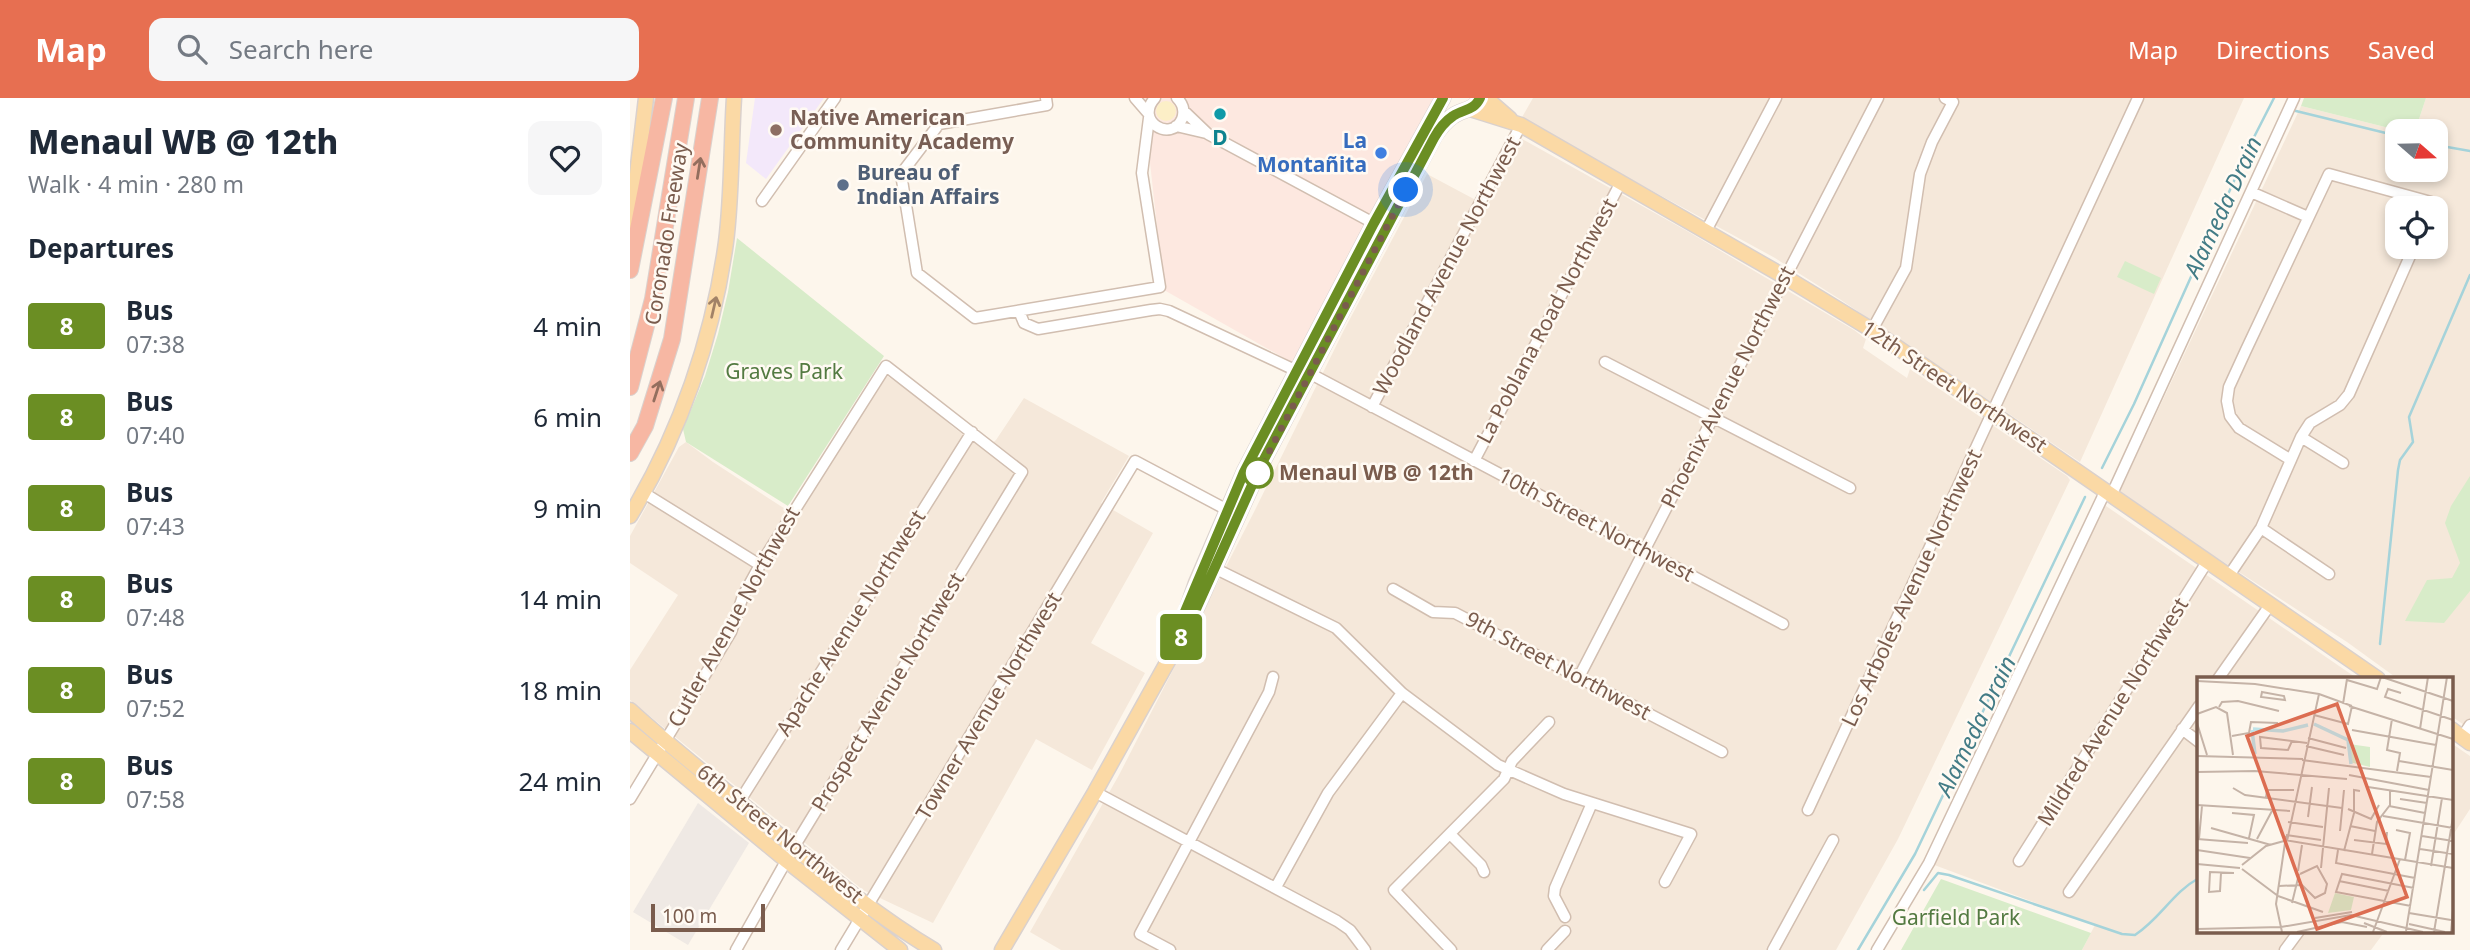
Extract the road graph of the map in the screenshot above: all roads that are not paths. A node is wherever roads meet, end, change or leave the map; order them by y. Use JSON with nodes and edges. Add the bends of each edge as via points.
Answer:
{"nodes":[{"id":1,"x":646,"y":98,"type":"edge"},
{"id":2,"x":664,"y":98,"type":"edge"},
{"id":3,"x":686,"y":98,"type":"edge"},
{"id":4,"x":709,"y":98,"type":"edge"},
{"id":5,"x":734,"y":98,"type":"edge"},
{"id":6,"x":835,"y":98,"type":"edge"},
{"id":7,"x":1027,"y":98,"type":"edge"},
{"id":8,"x":1046,"y":98,"type":"edge"},
{"id":9,"x":1135,"y":98,"type":"edge"},
{"id":10,"x":1154,"y":98,"type":"edge"},
{"id":11,"x":1444,"y":98,"type":"edge"},
{"id":12,"x":1486,"y":98,"type":"edge"},
{"id":13,"x":1776,"y":98,"type":"edge"},
{"id":14,"x":1878,"y":98,"type":"edge"},
{"id":15,"x":2138,"y":98,"type":"edge"},
{"id":16,"x":2294,"y":98,"type":"edge"},
{"id":17,"x":1949,"y":100,"type":"edge"},
{"id":18,"x":1181,"y":102,"type":"edge"},
{"id":19,"x":1470,"y":106,"type":"edge"},
{"id":20,"x":1011,"y":112,"type":"junction"},
{"id":21,"x":1149,"y":115,"type":"junction"},
{"id":22,"x":1518,"y":124,"type":"junction"},
{"id":23,"x":1171,"y":128,"type":"junction"},
{"id":24,"x":1208,"y":134,"type":"junction"},
{"id":25,"x":1144,"y":154,"type":"junction"},
{"id":26,"x":1621,"y":182,"type":"junction"},
{"id":27,"x":2251,"y":192,"type":"junction"},
{"id":28,"x":2409,"y":196,"type":"edge"},
{"id":29,"x":762,"y":201,"type":"dead end"},
{"id":30,"x":2308,"y":217,"type":"junction"},
{"id":31,"x":1379,"y":226,"type":"junction"},
{"id":32,"x":1706,"y":231,"type":"junction"},
{"id":33,"x":630,"y":234,"type":"edge"},
{"id":34,"x":2409,"y":259,"type":"edge"},
{"id":35,"x":630,"y":270,"type":"edge"},
{"id":36,"x":1785,"y":277,"type":"junction"},
{"id":37,"x":1019,"y":311,"type":"junction"},
{"id":38,"x":1872,"y":330,"type":"junction"},
{"id":39,"x":1605,"y":362,"type":"dead end"},
{"id":40,"x":1303,"y":372,"type":"junction"},
{"id":41,"x":630,"y":387,"type":"edge"},
{"id":42,"x":1372,"y":407,"type":"junction"},
{"id":43,"x":1993,"y":414,"type":"junction"},
{"id":44,"x":1714,"y":417,"type":"junction"},
{"id":45,"x":645,"y":426,"type":"junction"},
{"id":46,"x":972,"y":432,"type":"junction"},
{"id":47,"x":2301,"y":437,"type":"junction"},
{"id":48,"x":630,"y":453,"type":"edge"},
{"id":49,"x":2291,"y":460,"type":"junction"},
{"id":50,"x":1474,"y":461,"type":"junction"},
{"id":51,"x":630,"y":463,"type":"edge"},
{"id":52,"x":2343,"y":463,"type":"dead end"},
{"id":53,"x":1850,"y":488,"type":"dead end"},
{"id":54,"x":644,"y":494,"type":"junction"},
{"id":55,"x":2108,"y":494,"type":"junction"},
{"id":56,"x":1233,"y":513,"type":"junction"},
{"id":57,"x":630,"y":516,"type":"edge"},
{"id":58,"x":2261,"y":528,"type":"junction"},
{"id":59,"x":1644,"y":549,"type":"junction"},
{"id":60,"x":2207,"y":562,"type":"junction"},
{"id":61,"x":760,"y":565,"type":"junction"},
{"id":62,"x":1210,"y":566,"type":"junction"},
{"id":63,"x":2329,"y":573,"type":"dead end"},
{"id":64,"x":2228,"y":577,"type":"junction"},
{"id":65,"x":1393,"y":589,"type":"dead end"},
{"id":66,"x":2270,"y":605,"type":"junction"},
{"id":67,"x":1783,"y":624,"type":"dead end"},
{"id":68,"x":1273,"y":677,"type":"dead end"},
{"id":69,"x":1579,"y":677,"type":"junction"},
{"id":70,"x":2219,"y":677,"type":"edge"},
{"id":71,"x":2375,"y":677,"type":"edge"},
{"id":72,"x":1402,"y":693,"type":"junction"},
{"id":73,"x":2197,"y":709,"type":"edge"},
{"id":74,"x":630,"y":710,"type":"edge"},
{"id":75,"x":1549,"y":722,"type":"dead end"},
{"id":76,"x":2182,"y":729,"type":"junction"},
{"id":77,"x":630,"y":731,"type":"edge"},
{"id":78,"x":2197,"y":740,"type":"edge"},
{"id":79,"x":661,"y":747,"type":"junction"},
{"id":80,"x":1722,"y":752,"type":"dead end"},
{"id":81,"x":1508,"y":770,"type":"junction"},
{"id":82,"x":1095,"y":792,"type":"junction"},
{"id":83,"x":630,"y":799,"type":"edge"},
{"id":84,"x":739,"y":802,"type":"junction"},
{"id":85,"x":1591,"y":803,"type":"junction"},
{"id":86,"x":1808,"y":810,"type":"dead end"},
{"id":87,"x":731,"y":815,"type":"junction"},
{"id":88,"x":1450,"y":834,"type":"junction"},
{"id":89,"x":1833,"y":840,"type":"dead end"},
{"id":90,"x":1188,"y":841,"type":"junction"},
{"id":91,"x":794,"y":847,"type":"junction"},
{"id":92,"x":787,"y":861,"type":"junction"},
{"id":93,"x":2019,"y":861,"type":"dead end"},
{"id":94,"x":1483,"y":872,"type":"dead end"},
{"id":95,"x":1665,"y":882,"type":"dead end"},
{"id":96,"x":1276,"y":887,"type":"junction"},
{"id":97,"x":2068,"y":892,"type":"dead end"},
{"id":98,"x":865,"y":911,"type":"junction"},
{"id":99,"x":1565,"y":917,"type":"dead end"},
{"id":100,"x":1565,"y":931,"type":"dead end"},
{"id":101,"x":2298,"y":932,"type":"edge"},
{"id":102,"x":897,"y":947,"type":"edge"},
{"id":103,"x":736,"y":950,"type":"edge"},
{"id":104,"x":841,"y":950,"type":"edge"},
{"id":105,"x":910,"y":950,"type":"edge"},
{"id":106,"x":934,"y":950,"type":"edge"},
{"id":107,"x":1002,"y":950,"type":"edge"},
{"id":108,"x":1170,"y":950,"type":"edge"},
{"id":109,"x":1365,"y":950,"type":"edge"},
{"id":110,"x":1451,"y":950,"type":"edge"},
{"id":111,"x":1548,"y":950,"type":"edge"},
{"id":112,"x":1773,"y":950,"type":"edge"},
{"id":113,"x":1878,"y":950,"type":"edge"},
{"id":114,"x":2286,"y":950,"type":"edge"}],
"edges":[{"from":1,"to":33,"type":"main road"},
{"from":2,"to":35,"type":"highway"},
{"from":3,"to":41,"type":"highway","name":"Coronado Freeway","via":[[653,299]]},
{"from":45,"to":4,"type":"highway","name":"Coronado Freeway","one_way":true,"via":[[672,339]]},
{"from":54,"to":5,"type":"main road","one_way":true,"via":[[687,400],[708,333],[727,240]]},
{"from":6,"to":29,"type":"street"},
{"from":7,"to":20,"type":"street"},
{"from":8,"to":20,"type":"street","via":[[1047,106]]},
{"from":9,"to":21,"type":"street"},
{"from":10,"to":21,"type":"street"},
{"from":11,"to":19,"type":"main road","via":[[1450,106]]},
{"from":11,"to":31,"type":"main road"},
{"from":12,"to":22,"type":"main road","name":"12th Street Northwest"},
{"from":13,"to":32,"type":"street"},
{"from":14,"to":36,"type":"street","name":"Phoenix Avenue Northwest"},
{"from":15,"to":43,"type":"street","name":"Los Arboles Avenue Northwest"},
{"from":16,"to":27,"type":"street"},
{"from":17,"to":38,"type":"street","via":[[1920,174],[1906,268]]},
{"from":18,"to":23,"type":"street","via":[[1180,122]]},
{"from":18,"to":24,"type":"street"},
{"from":19,"to":22,"type":"main road","name":"12th Street Northwest"},
{"from":19,"to":31,"type":"main road","via":[[1444,122]]},
{"from":20,"to":37,"type":"street","via":[[939,124],[901,174],[919,276],[975,318]]},
{"from":21,"to":23,"type":"street","via":[[1156,127]]},
{"from":21,"to":25,"type":"street"},
{"from":22,"to":26,"type":"main road","name":"12th Street Northwest"},
{"from":22,"to":42,"type":"street","name":"Woodland Avenue Northwest"},
{"from":23,"to":24,"type":"street"},
{"from":23,"to":25,"type":"street"},
{"from":24,"to":31,"type":"street"},
{"from":25,"to":37,"type":"street","via":[[1142,173],[1160,287]]},
{"from":26,"to":32,"type":"main road","name":"12th Street Northwest"},
{"from":26,"to":50,"type":"street","name":"La Poblana Road Northwest"},
{"from":27,"to":30,"type":"street"},
{"from":27,"to":55,"type":"street"},
{"from":28,"to":30,"type":"street","via":[[2329,174]]},
{"from":30,"to":49,"type":"street","via":[[2227,401],[2239,428]]},
{"from":31,"to":40,"type":"main road"},
{"from":32,"to":36,"type":"main road","name":"12th Street Northwest"},
{"from":34,"to":47,"type":"street","via":[[2350,394],[2310,423]]},
{"from":36,"to":38,"type":"main road","name":"12th Street Northwest"},
{"from":36,"to":44,"type":"street","name":"Phoenix Avenue Northwest"},
{"from":37,"to":40,"type":"street","name":"10th Street Northwest","via":[[1024,323],[1038,329],[1160,309]]},
{"from":38,"to":43,"type":"main road","name":"12th Street Northwest"},
{"from":39,"to":44,"type":"street"},
{"from":40,"to":42,"type":"street","name":"10th Street Northwest"},
{"from":40,"to":56,"type":"main road"},
{"from":42,"to":50,"type":"street","name":"10th Street Northwest"},
{"from":43,"to":55,"type":"main road","name":"12th Street Northwest"},
{"from":43,"to":86,"type":"street","name":"Los Arboles Avenue Northwest"},
{"from":44,"to":53,"type":"street"},
{"from":44,"to":59,"type":"street","name":"Phoenix Avenue Northwest"},
{"from":45,"to":48,"type":"highway","name":"Coronado Freeway"},
{"from":45,"to":51,"type":"highway"},
{"from":46,"to":61,"type":"street","name":"Cutler Avenue Northwest","via":[[886,366]]},
{"from":46,"to":84,"type":"street","name":"Apache Avenue Northwest"},
{"from":46,"to":91,"type":"street","name":"Prospect Avenue Northwest","via":[[1022,472]]},
{"from":47,"to":49,"type":"street"},
{"from":47,"to":52,"type":"street"},
{"from":49,"to":58,"type":"street"},
{"from":50,"to":59,"type":"street","name":"10th Street Northwest"},
{"from":54,"to":57,"type":"main road"},
{"from":54,"to":61,"type":"street"},
{"from":55,"to":60,"type":"main road","name":"12th Street Northwest"},
{"from":55,"to":113,"type":"street","via":[[1929,863]]},
{"from":56,"to":62,"type":"main road"},
{"from":56,"to":98,"type":"street","name":"Towner Avenue Northwest","via":[[1135,461]]},
{"from":58,"to":63,"type":"street"},
{"from":58,"to":64,"type":"street"},
{"from":59,"to":67,"type":"street","name":"10th Street Northwest"},
{"from":59,"to":69,"type":"street","name":"Phoenix Avenue Northwest"},
{"from":60,"to":64,"type":"main road","name":"12th Street Northwest"},
{"from":60,"to":93,"type":"street","name":"Mildred Avenue Northwest"},
{"from":61,"to":79,"type":"street","name":"Cutler Avenue Northwest","via":[[731,632]]},
{"from":62,"to":72,"type":"street","via":[[1336,628]]},
{"from":62,"to":82,"type":"main road","via":[[1192,618]]},
{"from":64,"to":66,"type":"main road","name":"12th Street Northwest"},
{"from":65,"to":69,"type":"street","name":"9th Street Northwest","via":[[1433,612],[1455,612]]},
{"from":66,"to":70,"type":"street"},
{"from":66,"to":71,"type":"main road","name":"12th Street Northwest"},
{"from":68,"to":90,"type":"street"},
{"from":69,"to":80,"type":"street","name":"9th Street Northwest"},
{"from":72,"to":81,"type":"street"},
{"from":72,"to":96,"type":"street","via":[[1328,793]]},
{"from":73,"to":76,"type":"street"},
{"from":74,"to":79,"type":"main road","name":"6th Street Northwest"},
{"from":75,"to":81,"type":"street"},
{"from":76,"to":78,"type":"street"},
{"from":76,"to":97,"type":"street"},
{"from":77,"to":79,"type":"main road","name":"6th Street Northwest"},
{"from":79,"to":83,"type":"street","name":"Cutler Avenue Northwest"},
{"from":79,"to":84,"type":"main road","name":"6th Street Northwest"},
{"from":79,"to":87,"type":"main road","name":"6th Street Northwest"},
{"from":81,"to":85,"type":"street"},
{"from":81,"to":88,"type":"street"},
{"from":82,"to":90,"type":"street"},
{"from":82,"to":107,"type":"main road"},
{"from":84,"to":87,"type":"street","name":"Apache Avenue Northwest"},
{"from":84,"to":91,"type":"main road","name":"6th Street Northwest"},
{"from":85,"to":95,"type":"street","via":[[1690,834]]},
{"from":85,"to":99,"type":"street","via":[[1555,888]]},
{"from":87,"to":92,"type":"main road","name":"6th Street Northwest"},
{"from":88,"to":94,"type":"street"},
{"from":88,"to":110,"type":"street","via":[[1394,890]]},
{"from":89,"to":112,"type":"street"},
{"from":90,"to":96,"type":"street"},
{"from":90,"to":108,"type":"street","via":[[1140,934]]},
{"from":91,"to":92,"type":"street","name":"Prospect Avenue Northwest"},
{"from":91,"to":98,"type":"main road","name":"6th Street Northwest"},
{"from":92,"to":98,"type":"main road","name":"6th Street Northwest"},
{"from":92,"to":103,"type":"street","name":"Prospect Avenue Northwest"},
{"from":96,"to":109,"type":"street","via":[[1350,930]]},
{"from":98,"to":102,"type":"main road","name":"6th Street Northwest"},
{"from":98,"to":104,"type":"street","name":"Towner Avenue Northwest"},
{"from":98,"to":106,"type":"main road","name":"6th Street Northwest"},
{"from":100,"to":111,"type":"street"},
{"from":101,"to":114,"type":"street"},
{"from":102,"to":105,"type":"main road","name":"6th Street Northwest"}]}
